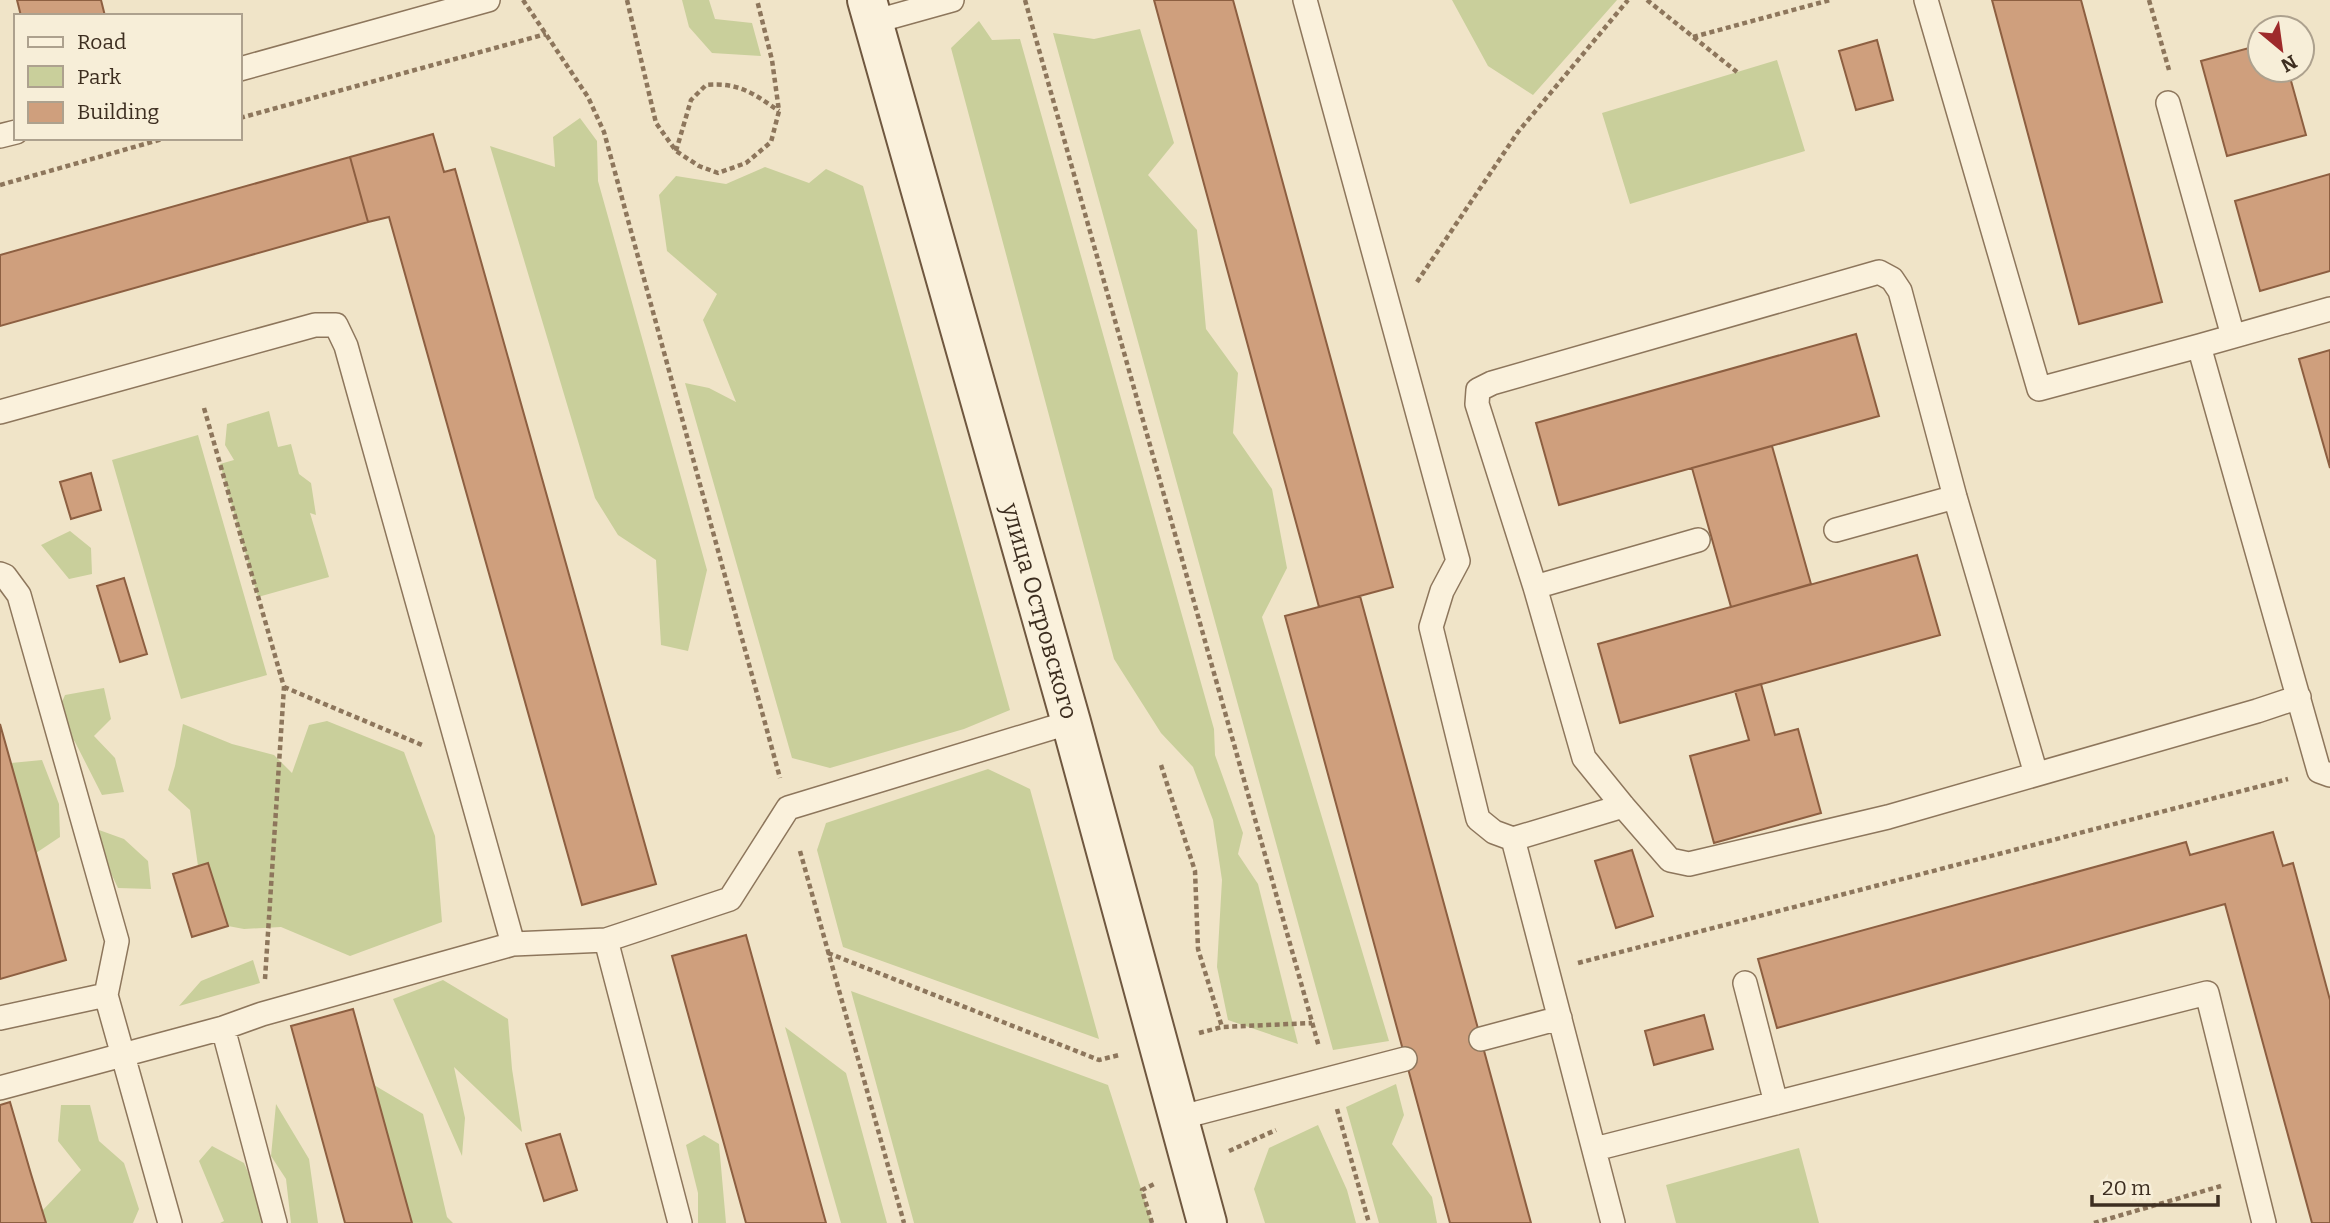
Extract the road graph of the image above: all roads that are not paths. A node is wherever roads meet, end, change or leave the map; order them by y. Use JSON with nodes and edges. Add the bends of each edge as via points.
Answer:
{"nodes":[{"id":1,"x":488,"y":0,"type":"edge"},
{"id":2,"x":952,"y":0,"type":"edge"},
{"id":3,"x":1305,"y":0,"type":"edge"},
{"id":4,"x":1926,"y":0,"type":"edge"},
{"id":5,"x":870,"y":11,"type":"edge"},
{"id":6,"x":242,"y":68,"type":"edge"},
{"id":7,"x":2168,"y":103,"type":"road end"},
{"id":8,"x":2330,"y":309,"type":"edge"},
{"id":9,"x":2233,"y":336,"type":"junction"},
{"id":10,"x":2199,"y":346,"type":"junction"},
{"id":11,"x":0,"y":412,"type":"edge"},
{"id":12,"x":1955,"y":497,"type":"junction"},
{"id":13,"x":1836,"y":530,"type":"dead end"},
{"id":14,"x":1698,"y":540,"type":"dead end"},
{"id":15,"x":0,"y":574,"type":"edge"},
{"id":16,"x":1535,"y":587,"type":"junction"},
{"id":17,"x":2299,"y":697,"type":"junction"},
{"id":18,"x":1071,"y":722,"type":"junction"},
{"id":19,"x":2325,"y":773,"type":"edge"},
{"id":20,"x":2036,"y":774,"type":"junction"},
{"id":21,"x":1623,"y":807,"type":"junction"},
{"id":22,"x":1513,"y":839,"type":"junction"},
{"id":23,"x":606,"y":940,"type":"junction"},
{"id":24,"x":513,"y":944,"type":"junction"},
{"id":25,"x":1745,"y":983,"type":"dead end"},
{"id":26,"x":106,"y":995,"type":"junction"},
{"id":27,"x":0,"y":1017,"type":"edge"},
{"id":28,"x":1560,"y":1018,"type":"junction"},
{"id":29,"x":223,"y":1028,"type":"junction"},
{"id":30,"x":1481,"y":1039,"type":"dead end"},
{"id":31,"x":123,"y":1055,"type":"junction"},
{"id":32,"x":1405,"y":1059,"type":"dead end"},
{"id":33,"x":0,"y":1088,"type":"edge"},
{"id":34,"x":1776,"y":1103,"type":"junction"},
{"id":35,"x":1178,"y":1118,"type":"junction"},
{"id":36,"x":1595,"y":1149,"type":"junction"},
{"id":37,"x":170,"y":1223,"type":"edge"},
{"id":38,"x":275,"y":1223,"type":"edge"},
{"id":39,"x":680,"y":1223,"type":"edge"},
{"id":40,"x":1207,"y":1223,"type":"edge"},
{"id":41,"x":1613,"y":1223,"type":"edge"},
{"id":42,"x":2264,"y":1223,"type":"edge"}],
"edges":[{"from":1,"to":6,"type":"lane"},
{"from":2,"to":5,"type":"lane"},
{"from":3,"to":22,"type":"lane","via":[[1458,561],[1431,627],[1478,819]]},
{"from":4,"to":10,"type":"lane","via":[[2039,389]]},
{"from":5,"to":18,"type":"main road","name":"улица Островского"},
{"from":7,"to":9,"type":"lane"},
{"from":8,"to":9,"type":"lane"},
{"from":9,"to":10,"type":"lane"},
{"from":10,"to":17,"type":"lane"},
{"from":11,"to":24,"type":"lane","via":[[315,325],[336,325],[346,346]]},
{"from":12,"to":13,"type":"lane"},
{"from":12,"to":16,"type":"lane","via":[[1900,291],[1892,279],[1879,272],[1478,390],[1477,404]]},
{"from":12,"to":20,"type":"lane"},
{"from":14,"to":16,"type":"lane"},
{"from":15,"to":26,"type":"lane","via":[[19,595],[117,941]]},
{"from":16,"to":21,"type":"lane","via":[[1584,758]]},
{"from":17,"to":19,"type":"lane"},
{"from":17,"to":20,"type":"lane"},
{"from":18,"to":23,"type":"lane","via":[[788,808],[730,899]]},
{"from":18,"to":35,"type":"main road","name":"улица Островского"},
{"from":20,"to":21,"type":"lane","via":[[1888,817],[1689,864],[1670,860]]},
{"from":21,"to":22,"type":"lane"},
{"from":22,"to":28,"type":"lane"},
{"from":23,"to":24,"type":"lane"},
{"from":23,"to":39,"type":"lane"},
{"from":24,"to":29,"type":"lane"},
{"from":25,"to":34,"type":"lane"},
{"from":26,"to":27,"type":"lane"},
{"from":26,"to":31,"type":"lane"},
{"from":28,"to":30,"type":"lane"},
{"from":28,"to":36,"type":"lane"},
{"from":29,"to":31,"type":"lane"},
{"from":29,"to":38,"type":"lane"},
{"from":31,"to":33,"type":"lane"},
{"from":31,"to":37,"type":"lane"},
{"from":32,"to":35,"type":"lane"},
{"from":34,"to":36,"type":"lane"},
{"from":34,"to":42,"type":"lane","via":[[2207,993]]},
{"from":35,"to":40,"type":"main road","name":"улица Островского"},
{"from":36,"to":41,"type":"lane"}]}
